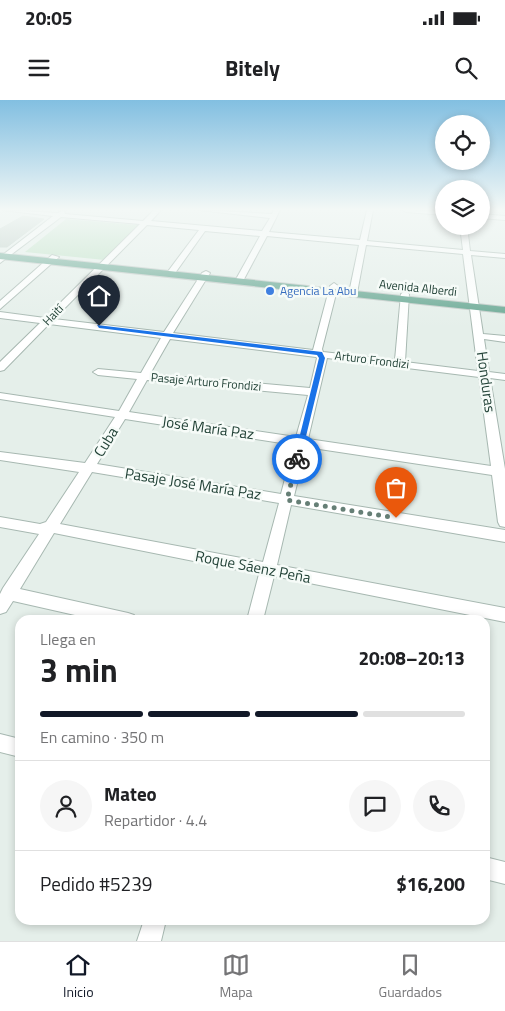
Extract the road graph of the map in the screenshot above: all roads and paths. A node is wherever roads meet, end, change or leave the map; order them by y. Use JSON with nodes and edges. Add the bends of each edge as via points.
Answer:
{"nodes":[{"id":1,"x":119,"y":249,"type":"edge"},
{"id":2,"x":188,"y":249,"type":"edge"},
{"id":3,"x":257,"y":249,"type":"edge"},
{"id":4,"x":362,"y":249,"type":"edge"},
{"id":5,"x":434,"y":249,"type":"edge"},
{"id":6,"x":465,"y":252,"type":"junction"},
{"id":7,"x":3,"y":256,"type":"edge"},
{"id":8,"x":505,"y":256,"type":"edge"},
{"id":9,"x":53,"y":259,"type":"junction"},
{"id":10,"x":103,"y":265,"type":"junction"},
{"id":11,"x":171,"y":272,"type":"junction"},
{"id":12,"x":204,"y":275,"type":"junction"},
{"id":13,"x":240,"y":279,"type":"junction"},
{"id":14,"x":333,"y":289,"type":"junction"},
{"id":15,"x":353,"y":291,"type":"junction"},
{"id":16,"x":405,"y":296,"type":"junction"},
{"id":17,"x":474,"y":304,"type":"junction"},
{"id":18,"x":505,"y":304,"type":"edge"},
{"id":19,"x":0,"y":306,"type":"edge"},
{"id":20,"x":505,"y":310,"type":"edge"},
{"id":21,"x":0,"y":315,"type":"edge"},
{"id":22,"x":48,"y":320,"type":"junction"},
{"id":23,"x":167,"y":335,"type":"junction"},
{"id":24,"x":480,"y":336,"type":"junction"},
{"id":25,"x":505,"y":339,"type":"edge"},
{"id":26,"x":320,"y":353,"type":"junction"},
{"id":27,"x":400,"y":363,"type":"junction"},
{"id":28,"x":0,"y":368,"type":"edge"},
{"id":29,"x":98,"y":372,"type":"dead end"},
{"id":30,"x":485,"y":374,"type":"junction"},
{"id":31,"x":143,"y":376,"type":"junction"},
{"id":32,"x":505,"y":377,"type":"edge"},
{"id":33,"x":314,"y":392,"type":"junction"},
{"id":34,"x":0,"y":396,"type":"edge"},
{"id":35,"x":122,"y":415,"type":"junction"},
{"id":36,"x":302,"y":441,"type":"junction"},
{"id":37,"x":0,"y":456,"type":"edge"},
{"id":38,"x":90,"y":467,"type":"junction"},
{"id":39,"x":502,"y":472,"type":"edge"},
{"id":40,"x":287,"y":500,"type":"junction"},
{"id":41,"x":0,"y":522,"type":"edge"},
{"id":42,"x":505,"y":522,"type":"edge"},
{"id":43,"x":50,"y":527,"type":"junction"},
{"id":44,"x":505,"y":536,"type":"edge"},
{"id":45,"x":268,"y":570,"type":"junction"},
{"id":46,"x":4,"y":600,"type":"edge"},
{"id":47,"x":97,"y":615,"type":"edge"},
{"id":48,"x":256,"y":615,"type":"edge"},
{"id":49,"x":505,"y":615,"type":"edge"},
{"id":50,"x":0,"y":743,"type":"edge"},
{"id":51,"x":15,"y":747,"type":"edge"},
{"id":52,"x":490,"y":869,"type":"edge"},
{"id":53,"x":505,"y":873,"type":"edge"},
{"id":54,"x":154,"y":925,"type":"edge"},
{"id":55,"x":149,"y":941,"type":"edge"}],
"edges":[{"from":1,"to":10,"type":"street","name":"Haití"},
{"from":2,"to":11,"type":"street"},
{"from":3,"to":13,"type":"street"},
{"from":4,"to":15,"type":"street"},
{"from":5,"to":6,"type":"street"},
{"from":6,"to":8,"type":"street"},
{"from":6,"to":17,"type":"street","name":"Honduras"},
{"from":7,"to":9,"type":"main road","name":"Avenida Alberdi"},
{"from":9,"to":10,"type":"main road","name":"Avenida Alberdi"},
{"from":9,"to":19,"type":"street"},
{"from":10,"to":11,"type":"main road","name":"Avenida Alberdi"},
{"from":10,"to":22,"type":"street","name":"Haití"},
{"from":11,"to":12,"type":"main road","name":"Avenida Alberdi"},
{"from":12,"to":13,"type":"main road","name":"Avenida Alberdi"},
{"from":12,"to":23,"type":"street","name":"Cuba"},
{"from":13,"to":14,"type":"main road","name":"Avenida Alberdi"},
{"from":14,"to":15,"type":"main road","name":"Avenida Alberdi"},
{"from":14,"to":26,"type":"street","via":[[318,350]]},
{"from":15,"to":16,"type":"main road","name":"Avenida Alberdi"},
{"from":16,"to":17,"type":"main road","name":"Avenida Alberdi"},
{"from":16,"to":27,"type":"street"},
{"from":17,"to":18,"type":"main road","name":"Avenida Alberdi"},
{"from":17,"to":20,"type":"main road","name":"Avenida Alberdi"},
{"from":17,"to":24,"type":"street","name":"Honduras"},
{"from":21,"to":22,"type":"street","name":"Arturo Frondizi"},
{"from":22,"to":23,"type":"street","name":"Arturo Frondizi"},
{"from":22,"to":28,"type":"street","name":"Haití"},
{"from":23,"to":26,"type":"street","name":"Arturo Frondizi"},
{"from":23,"to":31,"type":"street","name":"Cuba"},
{"from":24,"to":25,"type":"street"},
{"from":24,"to":30,"type":"street","name":"Honduras"},
{"from":26,"to":27,"type":"street","name":"Arturo Frondizi"},
{"from":26,"to":33,"type":"street","via":[[322,358]]},
{"from":27,"to":30,"type":"street","name":"Arturo Frondizi"},
{"from":29,"to":31,"type":"street","name":"Pasaje Arturo Frondizi"},
{"from":30,"to":32,"type":"street","name":"Arturo Frondizi"},
{"from":30,"to":39,"type":"street","name":"Honduras"},
{"from":31,"to":33,"type":"street","name":"Pasaje Arturo Frondizi"},
{"from":31,"to":35,"type":"street","name":"Cuba"},
{"from":33,"to":36,"type":"street"},
{"from":34,"to":35,"type":"street","name":"José María Paz"},
{"from":35,"to":36,"type":"street","name":"José María Paz"},
{"from":35,"to":38,"type":"street","name":"Cuba"},
{"from":36,"to":39,"type":"street","name":"José María Paz"},
{"from":36,"to":40,"type":"street"},
{"from":37,"to":38,"type":"street","name":"Pasaje José María Paz"},
{"from":38,"to":40,"type":"street","name":"Pasaje José María Paz"},
{"from":38,"to":43,"type":"street","name":"Cuba"},
{"from":39,"to":42,"type":"street","name":"Honduras"},
{"from":40,"to":44,"type":"street","name":"Pasaje José María Paz"},
{"from":40,"to":45,"type":"street"},
{"from":41,"to":43,"type":"street","name":"Roque Sáenz Peña","via":[[40,529]]},
{"from":43,"to":45,"type":"street","name":"Roque Sáenz Peña"},
{"from":43,"to":46,"type":"street","name":"Cuba"},
{"from":45,"to":48,"type":"street"},
{"from":45,"to":49,"type":"street","name":"Roque Sáenz Peña"},
{"from":46,"to":47,"type":"street"},
{"from":50,"to":51,"type":"street"},
{"from":52,"to":53,"type":"street"},
{"from":54,"to":55,"type":"street"}]}
